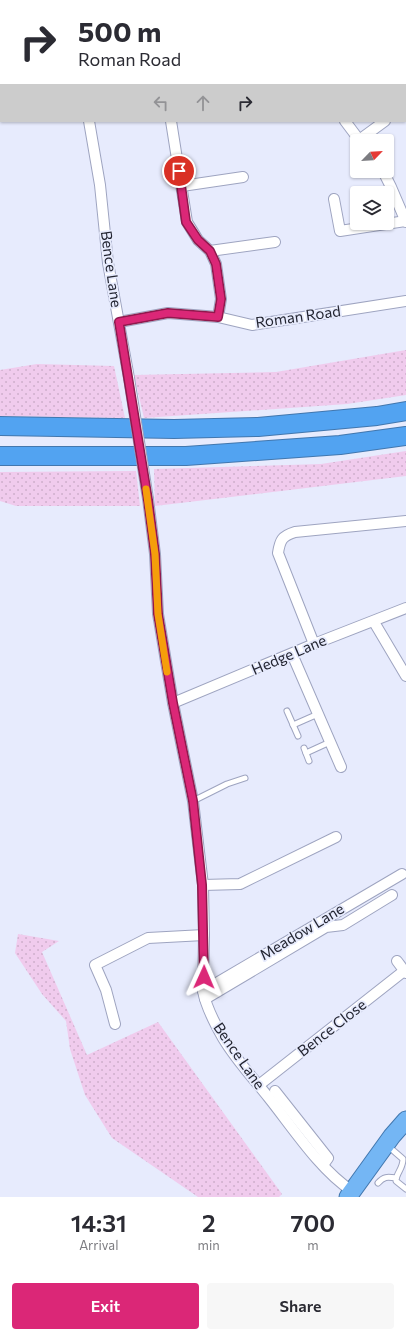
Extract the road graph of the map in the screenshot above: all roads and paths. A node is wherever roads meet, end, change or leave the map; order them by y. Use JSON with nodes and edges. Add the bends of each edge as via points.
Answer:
{"nodes":[{"id":1,"x":89,"y":122,"type":"edge"},
{"id":2,"x":171,"y":122,"type":"edge"},
{"id":3,"x":346,"y":122,"type":"edge"},
{"id":4,"x":384,"y":122,"type":"edge"},
{"id":5,"x":355,"y":134,"type":"edge"},
{"id":6,"x":367,"y":134,"type":"edge"},
{"id":7,"x":243,"y":177,"type":"dead end"},
{"id":8,"x":386,"y":178,"type":"edge"},
{"id":9,"x":182,"y":186,"type":"junction"},
{"id":10,"x":334,"y":199,"type":"dead end"},
{"id":11,"x":406,"y":221,"type":"edge"},
{"id":12,"x":275,"y":242,"type":"dead end"},
{"id":13,"x":210,"y":251,"type":"junction"},
{"id":14,"x":406,"y":301,"type":"edge"},
{"id":15,"x":218,"y":317,"type":"junction"},
{"id":16,"x":119,"y":322,"type":"junction"},
{"id":17,"x":406,"y":411,"type":"edge"},
{"id":18,"x":0,"y":426,"type":"edge"},
{"id":19,"x":406,"y":436,"type":"edge"},
{"id":20,"x":0,"y":456,"type":"edge"},
{"id":21,"x":406,"y":521,"type":"edge"},
{"id":22,"x":406,"y":608,"type":"edge"},
{"id":23,"x":374,"y":622,"type":"junction"},
{"id":24,"x":314,"y":644,"type":"junction"},
{"id":25,"x":292,"y":654,"type":"junction"},
{"id":26,"x":406,"y":676,"type":"edge"},
{"id":27,"x":173,"y":703,"type":"junction"},
{"id":28,"x":287,"y":711,"type":"dead end"},
{"id":29,"x":318,"y":714,"type":"junction"},
{"id":30,"x":293,"y":725,"type":"junction"},
{"id":31,"x":298,"y":736,"type":"dead end"},
{"id":32,"x":330,"y":742,"type":"junction"},
{"id":33,"x":309,"y":760,"type":"dead end"},
{"id":34,"x":341,"y":767,"type":"dead end"},
{"id":35,"x":245,"y":778,"type":"dead end"},
{"id":36,"x":193,"y":801,"type":"junction"},
{"id":37,"x":316,"y":835,"type":"dead end"},
{"id":38,"x":336,"y":837,"type":"dead end"},
{"id":39,"x":320,"y":845,"type":"junction"},
{"id":40,"x":402,"y":874,"type":"dead end"},
{"id":41,"x":202,"y":885,"type":"junction"},
{"id":42,"x":392,"y":895,"type":"dead end"},
{"id":43,"x":204,"y":935,"type":"junction"},
{"id":44,"x":396,"y":960,"type":"dead end"},
{"id":45,"x":405,"y":972,"type":"edge"},
{"id":46,"x":204,"y":995,"type":"junction"},
{"id":47,"x":116,"y":1024,"type":"dead end"},
{"id":48,"x":259,"y":1085,"type":"junction"},
{"id":49,"x":275,"y":1091,"type":"dead end"},
{"id":50,"x":406,"y":1120,"type":"edge"},
{"id":51,"x":386,"y":1144,"type":"junction"},
{"id":52,"x":323,"y":1165,"type":"junction"},
{"id":53,"x":396,"y":1178,"type":"junction"},
{"id":54,"x":378,"y":1184,"type":"dead end"},
{"id":55,"x":406,"y":1189,"type":"edge"},
{"id":56,"x":350,"y":1194,"type":"edge"}],
"edges":[{"from":1,"to":16,"type":"street","name":"Bence Lane","via":[[100,185],[108,263]]},
{"from":2,"to":9,"type":"street"},
{"from":3,"to":5,"type":"street"},
{"from":4,"to":6,"type":"street"},
{"from":7,"to":9,"type":"street"},
{"from":8,"to":11,"type":"street"},
{"from":9,"to":13,"type":"street","via":[[186,222],[198,240]]},
{"from":10,"to":11,"type":"street","via":[[340,232]]},
{"from":12,"to":13,"type":"street"},
{"from":13,"to":15,"type":"street","via":[[216,264],[221,299]]},
{"from":14,"to":15,"type":"street","name":"Roman Road","via":[[252,325]]},
{"from":15,"to":16,"type":"street","name":"Roman Road","via":[[168,313]]},
{"from":16,"to":27,"type":"street","name":"Bence Lane","bridge":true,"via":[[148,500],[155,554],[158,614]]},
{"from":17,"to":18,"type":"highway","via":[[377,416],[250,427],[174,429]]},
{"from":19,"to":20,"type":"highway","via":[[340,445],[186,456]]},
{"from":21,"to":24,"type":"street","via":[[295,532],[286,535],[280,542],[278,553]]},
{"from":22,"to":23,"type":"street","name":"Hedge Lane"},
{"from":23,"to":24,"type":"street","name":"Hedge Lane"},
{"from":23,"to":26,"type":"street"},
{"from":24,"to":25,"type":"street","name":"Hedge Lane"},
{"from":25,"to":27,"type":"street","name":"Hedge Lane"},
{"from":25,"to":29,"type":"street"},
{"from":27,"to":36,"type":"street","name":"Bence Lane"},
{"from":28,"to":30,"type":"lane"},
{"from":29,"to":30,"type":"lane"},
{"from":29,"to":32,"type":"street"},
{"from":30,"to":31,"type":"lane"},
{"from":32,"to":33,"type":"lane","via":[[305,750]]},
{"from":32,"to":34,"type":"street"},
{"from":35,"to":36,"type":"lane"},
{"from":36,"to":41,"type":"street","name":"Bence Lane"},
{"from":37,"to":39,"type":"street"},
{"from":38,"to":39,"type":"street"},
{"from":39,"to":41,"type":"street","via":[[240,884]]},
{"from":40,"to":46,"type":"street","name":"Meadow Lane"},
{"from":41,"to":43,"type":"street","name":"Bence Lane"},
{"from":42,"to":46,"type":"street","name":"Meadow Lane","via":[[343,925],[326,927]]},
{"from":43,"to":46,"type":"street","name":"Bence Lane"},
{"from":43,"to":47,"type":"street","via":[[148,938],[94,965],[106,990]]},
{"from":44,"to":45,"type":"street","name":"Bence Close"},
{"from":45,"to":48,"type":"street","name":"Bence Close"},
{"from":46,"to":48,"type":"street","name":"Bence Lane","via":[[224,1039]]},
{"from":48,"to":52,"type":"street","name":"Bence Lane"},
{"from":49,"to":52,"type":"street","name":"Bence Lane","via":[[328,1158]]},
{"from":50,"to":51,"type":"highway"},
{"from":51,"to":53,"type":"lane","via":[[403,1159],[403,1165]]},
{"from":51,"to":56,"type":"highway"},
{"from":52,"to":56,"type":"street","name":"Bence Lane"},
{"from":53,"to":54,"type":"lane","via":[[382,1178]]},
{"from":53,"to":55,"type":"lane","via":[[396,1181]]}]}
